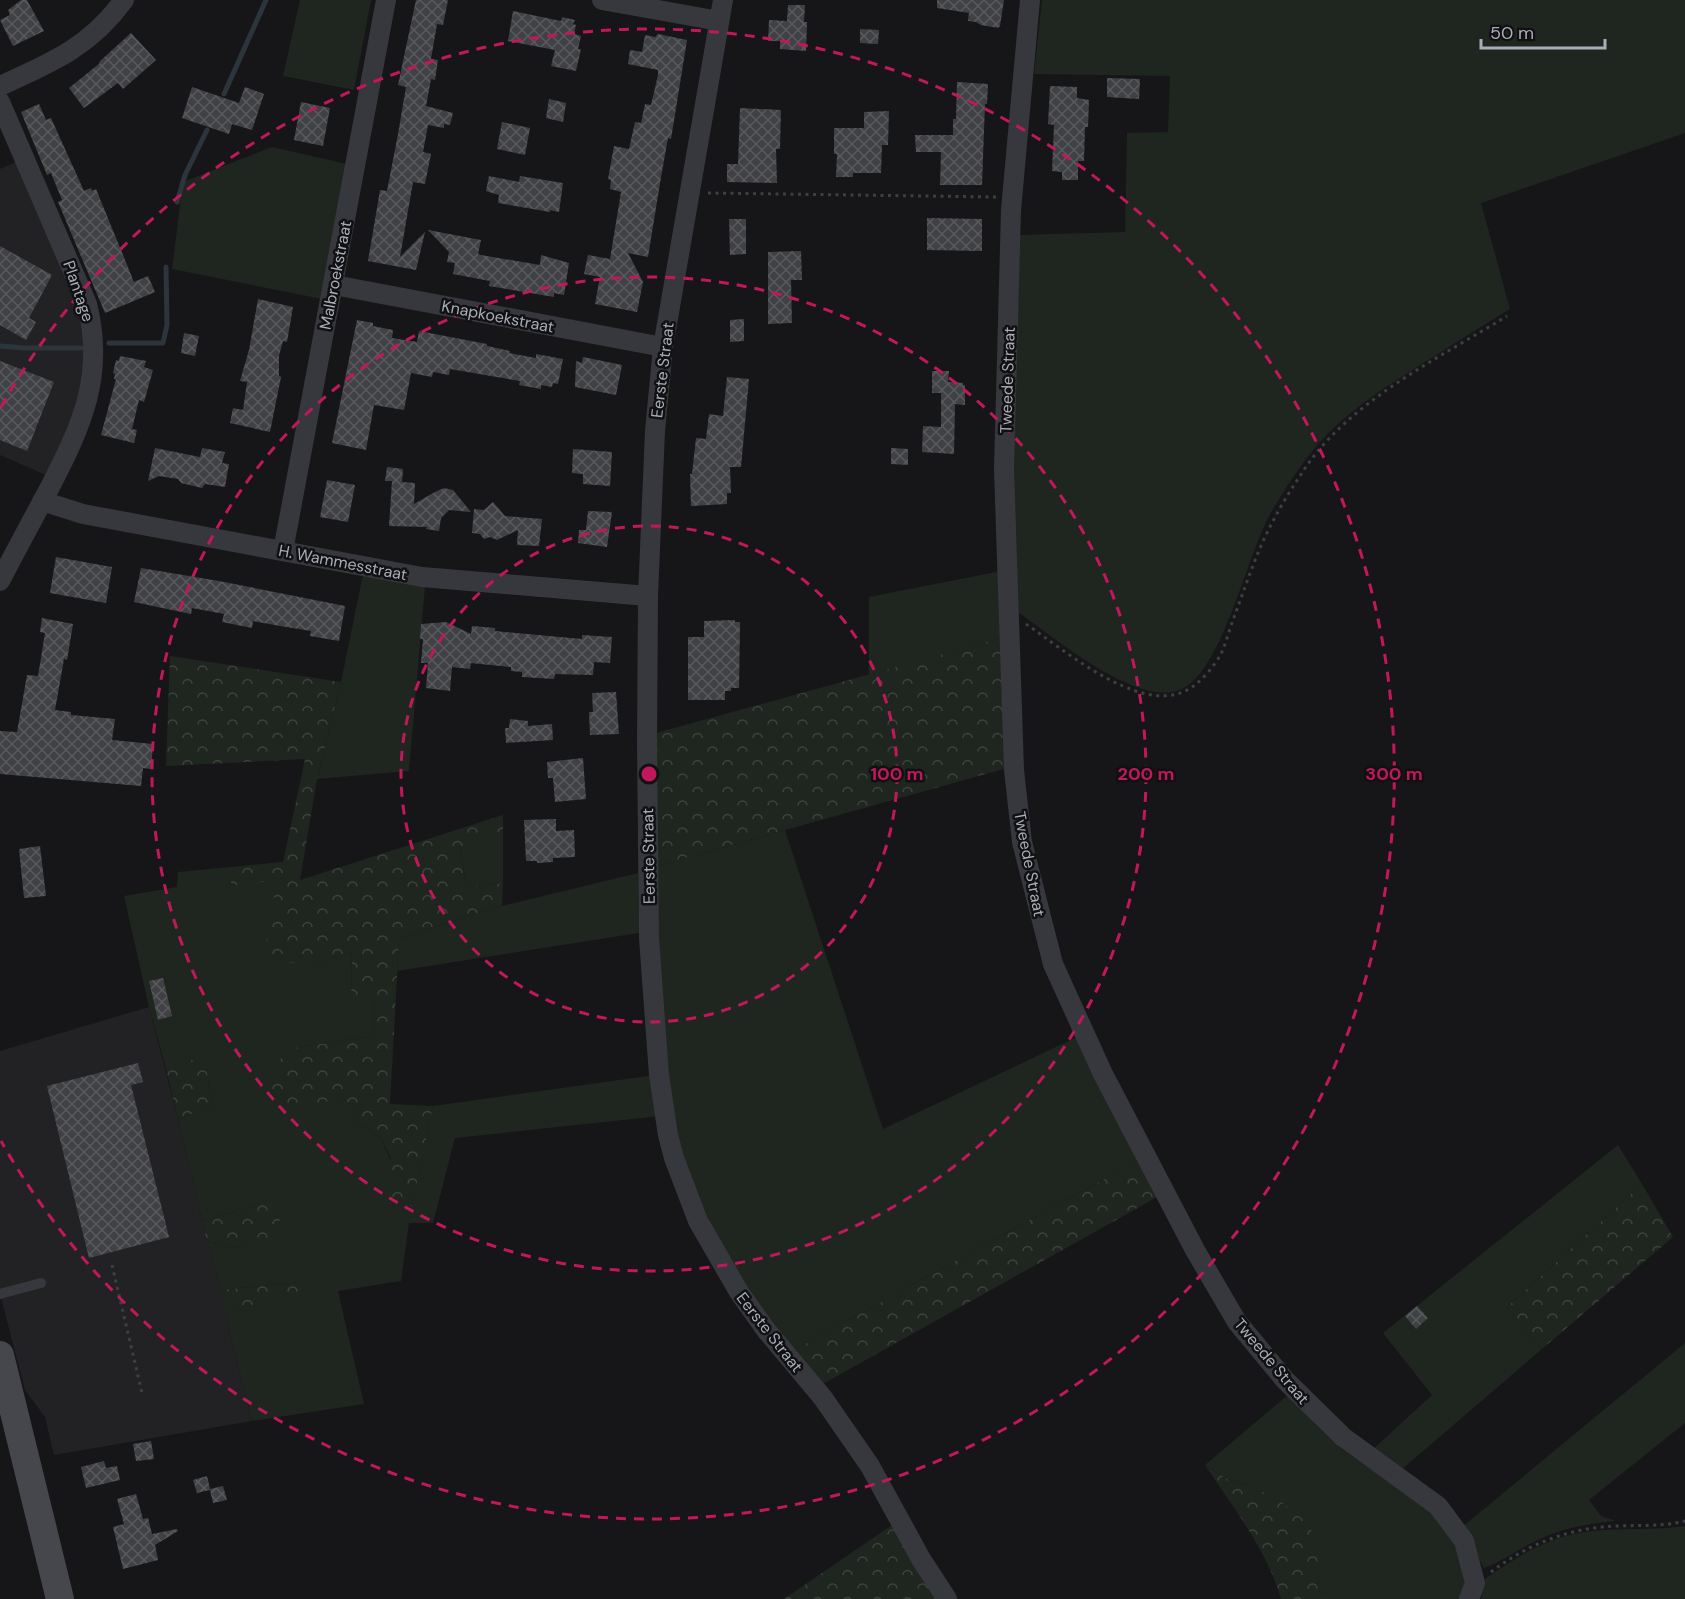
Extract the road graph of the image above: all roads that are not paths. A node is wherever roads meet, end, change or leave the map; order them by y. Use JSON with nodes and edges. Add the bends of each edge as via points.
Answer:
{"nodes":[{"id":1,"x":124,"y":0,"type":"edge"},
{"id":2,"x":386,"y":0,"type":"edge"},
{"id":3,"x":602,"y":0,"type":"edge"},
{"id":4,"x":723,"y":0,"type":"edge"},
{"id":5,"x":1030,"y":0,"type":"edge"},
{"id":6,"x":720,"y":21,"type":"junction"},
{"id":7,"x":0,"y":86,"type":"edge"},
{"id":8,"x":0,"y":102,"type":"edge"},
{"id":9,"x":334,"y":285,"type":"junction"},
{"id":10,"x":663,"y":347,"type":"junction"},
{"id":11,"x":42,"y":501,"type":"junction"},
{"id":12,"x":283,"y":551,"type":"junction"},
{"id":13,"x":0,"y":581,"type":"edge"},
{"id":14,"x":648,"y":596,"type":"junction"},
{"id":15,"x":41,"y":1283,"type":"dead end"},
{"id":16,"x":0,"y":1294,"type":"edge"},
{"id":17,"x":0,"y":1355,"type":"edge"},
{"id":18,"x":1472,"y":1591,"type":"edge"},
{"id":19,"x":60,"y":1599,"type":"edge"},
{"id":20,"x":947,"y":1599,"type":"edge"}],
"edges":[{"from":1,"to":7,"type":"street","via":[[77,48]]},
{"from":2,"to":9,"type":"street","name":"Malbroekstraat"},
{"from":3,"to":6,"type":"street"},
{"from":4,"to":6,"type":"street","name":"Eerste Straat"},
{"from":5,"to":18,"type":"street","name":"Tweede Straat","via":[[1012,197],[1004,469],[1014,770],[1022,842],[1053,964],[1103,1074],[1237,1322],[1285,1380],[1343,1437],[1438,1506],[1464,1541]]},
{"from":6,"to":10,"type":"street","name":"Eerste Straat"},
{"from":8,"to":11,"type":"street","name":"Plantage","via":[[87,304],[94,344],[85,412]]},
{"from":9,"to":10,"type":"street","name":"Knapkoekstraat"},
{"from":9,"to":12,"type":"street","name":"Malbroekstraat"},
{"from":10,"to":14,"type":"street","name":"Eerste Straat"},
{"from":11,"to":12,"type":"street","name":"H. Wammesstraat","via":[[83,514]]},
{"from":11,"to":13,"type":"street","name":"Plantage"},
{"from":12,"to":14,"type":"street","name":"H. Wammesstraat","via":[[422,576]]},
{"from":14,"to":20,"type":"street","name":"Eerste Straat","via":[[649,938],[659,1075],[674,1158],[698,1221],[739,1292],[823,1398],[870,1466]]},
{"from":15,"to":16,"type":"lane"},
{"from":17,"to":19,"type":"main road"}]}
